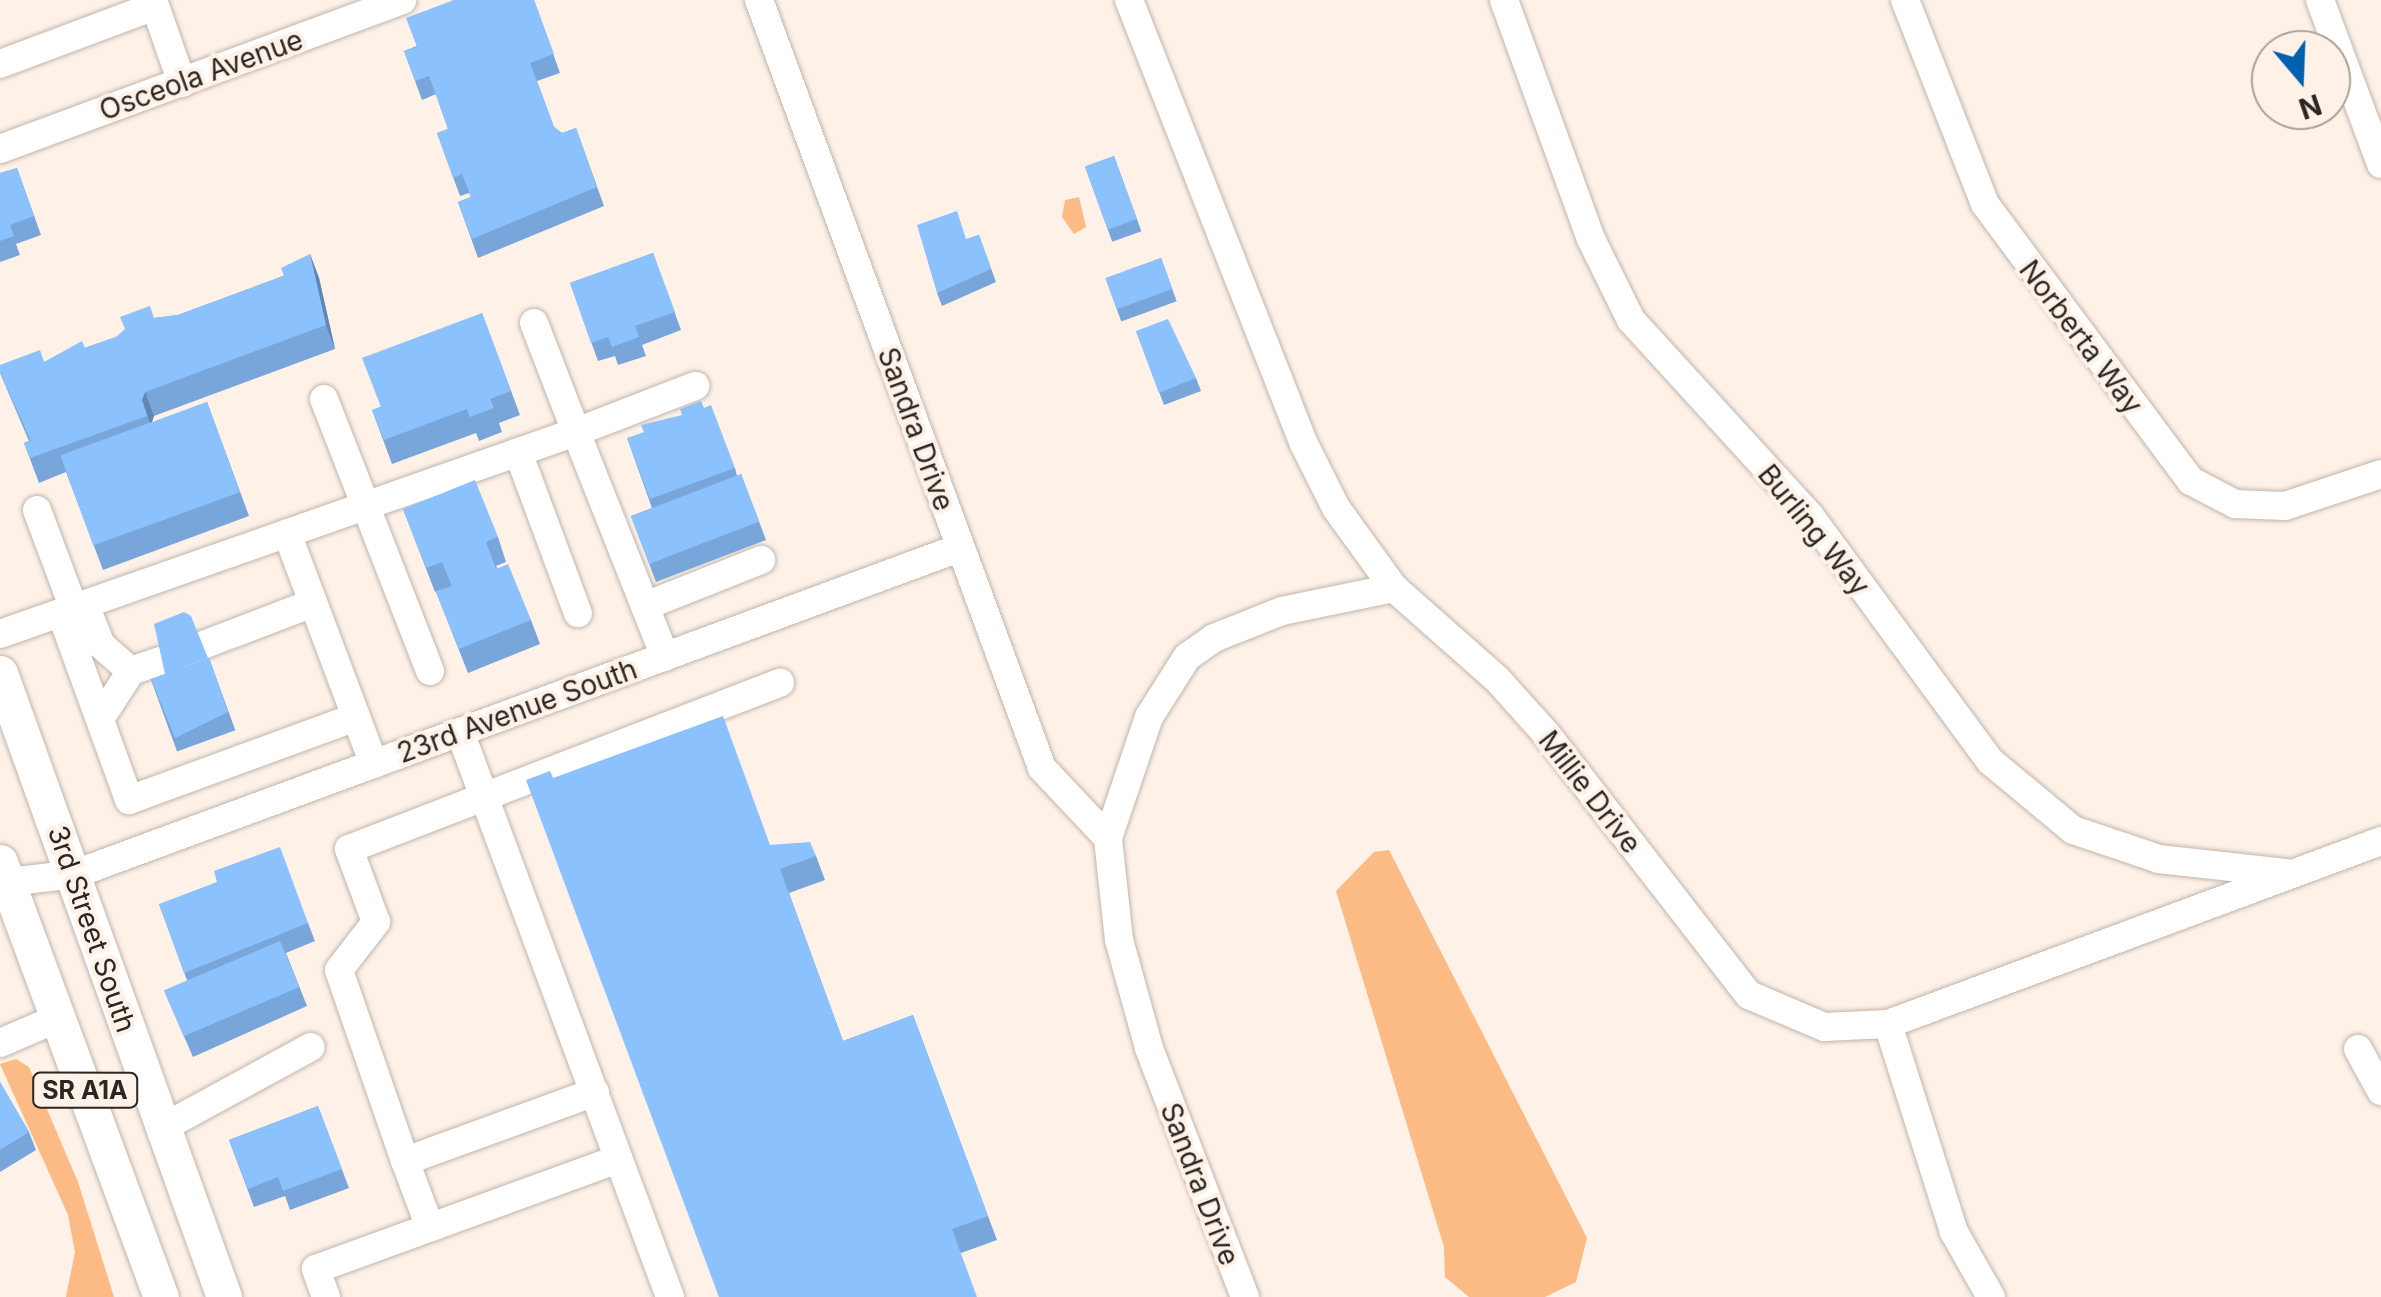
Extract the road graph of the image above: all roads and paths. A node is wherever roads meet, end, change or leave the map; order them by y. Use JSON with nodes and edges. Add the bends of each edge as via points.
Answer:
{"nodes":[{"id":1,"x":402,"y":0,"type":"edge"},
{"id":2,"x":759,"y":0,"type":"edge"},
{"id":3,"x":1129,"y":0,"type":"edge"},
{"id":4,"x":1504,"y":0,"type":"edge"},
{"id":5,"x":1905,"y":0,"type":"edge"},
{"id":6,"x":2320,"y":0,"type":"edge"},
{"id":7,"x":154,"y":3,"type":"edge"},
{"id":8,"x":0,"y":64,"type":"edge"},
{"id":9,"x":182,"y":83,"type":"junction"},
{"id":10,"x":2375,"y":129,"type":"edge"},
{"id":11,"x":1,"y":145,"type":"edge"},
{"id":12,"x":2381,"y":164,"type":"edge"},
{"id":13,"x":534,"y":323,"type":"dead end"},
{"id":14,"x":695,"y":386,"type":"dead end"},
{"id":15,"x":324,"y":399,"type":"dead end"},
{"id":16,"x":576,"y":432,"type":"junction"},
{"id":17,"x":518,"y":452,"type":"junction"},
{"id":18,"x":2381,"y":474,"type":"edge"},
{"id":19,"x":365,"y":506,"type":"junction"},
{"id":20,"x":37,"y":510,"type":"dead end"},
{"id":21,"x":287,"y":534,"type":"junction"},
{"id":22,"x":960,"y":548,"type":"junction"},
{"id":23,"x":761,"y":560,"type":"dead end"},
{"id":24,"x":1394,"y":588,"type":"junction"},
{"id":25,"x":313,"y":603,"type":"junction"},
{"id":26,"x":645,"y":606,"type":"junction"},
{"id":27,"x":73,"y":609,"type":"junction"},
{"id":28,"x":578,"y":614,"type":"dead end"},
{"id":29,"x":0,"y":634,"type":"edge"},
{"id":30,"x":203,"y":645,"type":"edge"},
{"id":31,"x":665,"y":656,"type":"junction"},
{"id":32,"x":164,"y":660,"type":"edge"},
{"id":33,"x":131,"y":671,"type":"junction"},
{"id":34,"x":430,"y":671,"type":"dead end"},
{"id":35,"x":0,"y":673,"type":"edge"},
{"id":36,"x":780,"y":683,"type":"dead end"},
{"id":37,"x":356,"y":718,"type":"junction"},
{"id":38,"x":102,"y":724,"type":"junction"},
{"id":39,"x":460,"y":732,"type":"junction"},
{"id":40,"x":374,"y":764,"type":"junction"},
{"id":41,"x":486,"y":799,"type":"junction"},
{"id":42,"x":1108,"y":838,"type":"junction"},
{"id":43,"x":2381,"y":841,"type":"edge"},
{"id":44,"x":76,"y":874,"type":"junction"},
{"id":45,"x":2292,"y":874,"type":"junction"},
{"id":46,"x":2,"y":876,"type":"edge"},
{"id":47,"x":58,"y":1018,"type":"junction"},
{"id":48,"x":1888,"y":1024,"type":"junction"},
{"id":49,"x":0,"y":1043,"type":"edge"},
{"id":50,"x":310,"y":1048,"type":"dead end"},
{"id":51,"x":2358,"y":1049,"type":"dead end"},
{"id":52,"x":2381,"y":1091,"type":"edge"},
{"id":53,"x":594,"y":1092,"type":"junction"},
{"id":54,"x":164,"y":1127,"type":"junction"},
{"id":55,"x":620,"y":1159,"type":"junction"},
{"id":56,"x":406,"y":1160,"type":"junction"},
{"id":57,"x":430,"y":1228,"type":"junction"},
{"id":58,"x":162,"y":1297,"type":"edge"},
{"id":59,"x":224,"y":1297,"type":"edge"},
{"id":60,"x":326,"y":1297,"type":"edge"},
{"id":61,"x":670,"y":1297,"type":"edge"},
{"id":62,"x":1245,"y":1297,"type":"edge"},
{"id":63,"x":1991,"y":1297,"type":"edge"}],
"edges":[{"from":1,"to":9,"type":"street","name":"Osceola Avenue"},
{"from":2,"to":22,"type":"street","name":"Sandra Drive"},
{"from":3,"to":24,"type":"street","name":"Millie Drive","via":[[1304,444],[1336,508]]},
{"from":4,"to":45,"type":"street","name":"Burling Way","via":[[1591,239],[1631,320],[1810,516],[1990,761],[2073,830],[2160,858]]},
{"from":5,"to":18,"type":"street","name":"Norberta Way","via":[[1985,204],[2191,481],[2235,504],[2274,506]]},
{"from":6,"to":10,"type":"street"},
{"from":7,"to":8,"type":"street"},
{"from":7,"to":9,"type":"street"},
{"from":9,"to":11,"type":"street","name":"Osceola Avenue"},
{"from":10,"to":12,"type":"street"},
{"from":13,"to":16,"type":"street"},
{"from":14,"to":16,"type":"street"},
{"from":15,"to":19,"type":"street"},
{"from":16,"to":17,"type":"street"},
{"from":16,"to":26,"type":"street"},
{"from":17,"to":19,"type":"street"},
{"from":17,"to":28,"type":"street"},
{"from":19,"to":21,"type":"street"},
{"from":19,"to":34,"type":"street"},
{"from":20,"to":27,"type":"street"},
{"from":21,"to":25,"type":"street"},
{"from":21,"to":27,"type":"street"},
{"from":22,"to":31,"type":"street","name":"23rd Avenue South"},
{"from":22,"to":42,"type":"street","name":"Sandra Drive","via":[[1042,768]]},
{"from":23,"to":26,"type":"street"},
{"from":24,"to":42,"type":"street","name":"Sandra Drive","via":[[1282,611],[1214,638],[1186,657],[1149,718]]},
{"from":24,"to":48,"type":"street","name":"Millie Drive","via":[[1497,679],[1547,735],[1749,995],[1824,1028]]},
{"from":25,"to":30,"type":"street"},
{"from":25,"to":37,"type":"street"},
{"from":26,"to":31,"type":"street"},
{"from":27,"to":29,"type":"street"},
{"from":27,"to":33,"type":"street"},
{"from":27,"to":38,"type":"street"},
{"from":31,"to":39,"type":"street","name":"23rd Avenue South"},
{"from":32,"to":33,"type":"street"},
{"from":33,"to":38,"type":"street"},
{"from":35,"to":44,"type":"main road","name":"3rd Street South","number":"SR A1A"},
{"from":36,"to":41,"type":"street"},
{"from":37,"to":38,"type":"street","via":[[129,800]]},
{"from":37,"to":40,"type":"street"},
{"from":39,"to":40,"type":"street","name":"23rd Avenue South"},
{"from":39,"to":41,"type":"street"},
{"from":40,"to":44,"type":"street","name":"23rd Avenue South"},
{"from":41,"to":53,"type":"street"},
{"from":41,"to":56,"type":"street","via":[[349,849],[376,922],[339,970]]},
{"from":42,"to":62,"type":"street","name":"Sandra Drive","via":[[1116,924],[1150,1048]]},
{"from":43,"to":45,"type":"street","name":"Millie Drive"},
{"from":44,"to":46,"type":"street","name":"23rd Avenue South"},
{"from":44,"to":54,"type":"main road","name":"3rd Street South","number":"SR A1A"},
{"from":45,"to":48,"type":"street","name":"Millie Drive"},
{"from":46,"to":47,"type":"main road","number":"SR A1A"},
{"from":47,"to":49,"type":"street"},
{"from":47,"to":58,"type":"main road","number":"SR A1A"},
{"from":48,"to":63,"type":"street","via":[[1954,1232]]},
{"from":50,"to":54,"type":"street"},
{"from":51,"to":52,"type":"street"},
{"from":53,"to":55,"type":"street"},
{"from":53,"to":56,"type":"street"},
{"from":54,"to":59,"type":"main road","name":"3rd Street South","number":"SR A1A"},
{"from":55,"to":57,"type":"street"},
{"from":55,"to":61,"type":"street"},
{"from":56,"to":57,"type":"street"},
{"from":57,"to":60,"type":"street","via":[[316,1269]]}]}
